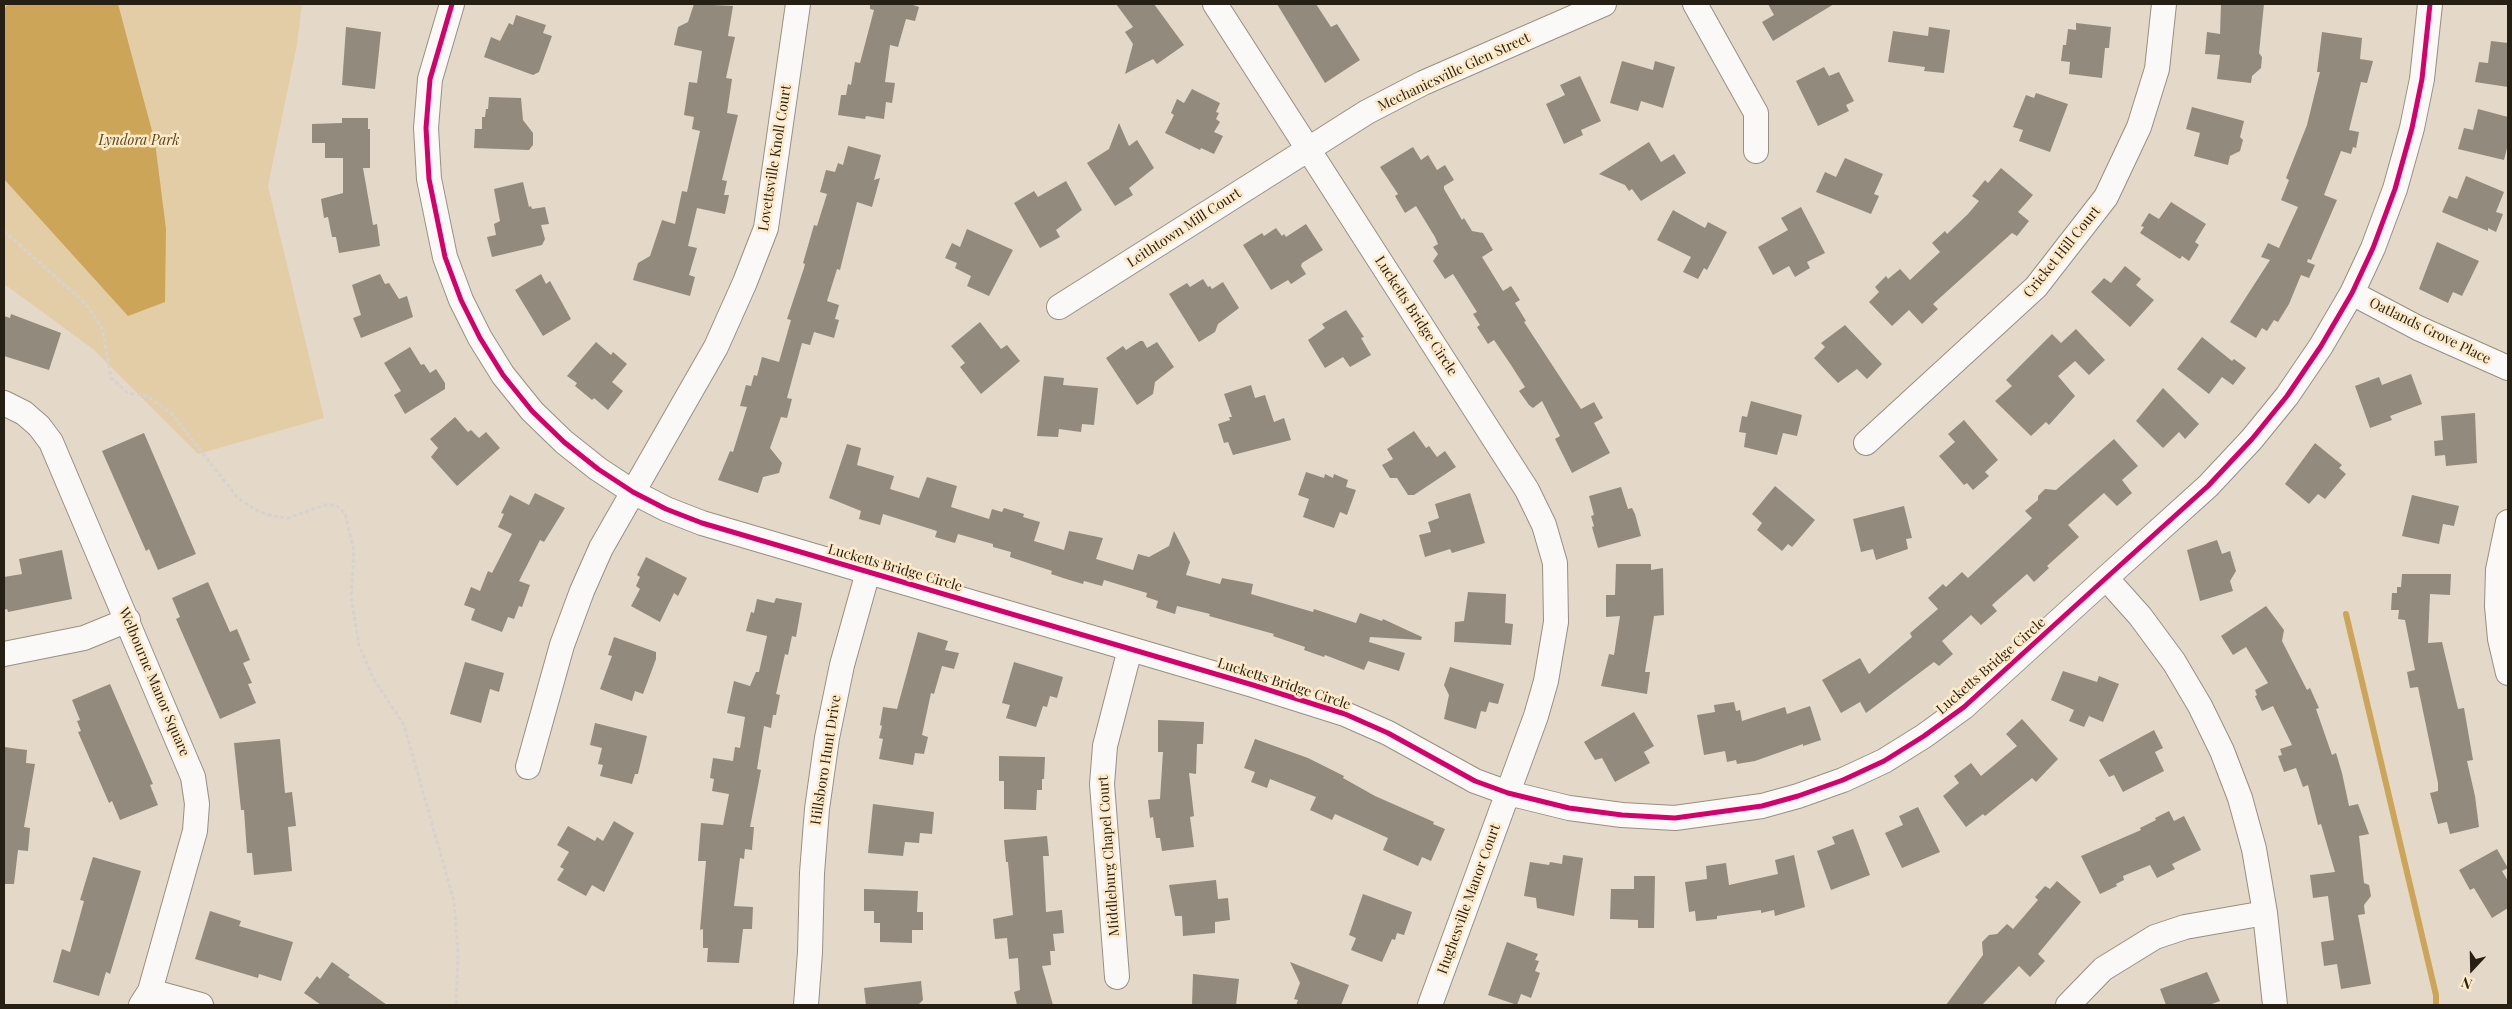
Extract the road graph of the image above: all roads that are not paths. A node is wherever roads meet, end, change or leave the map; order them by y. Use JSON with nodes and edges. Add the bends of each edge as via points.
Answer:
{"nodes":[{"id":1,"x":452,"y":4,"type":"edge"},
{"id":2,"x":798,"y":4,"type":"edge"},
{"id":3,"x":1215,"y":4,"type":"edge"},
{"id":4,"x":1604,"y":4,"type":"edge"},
{"id":5,"x":1695,"y":4,"type":"edge"},
{"id":6,"x":2164,"y":4,"type":"edge"},
{"id":7,"x":2430,"y":4,"type":"edge"},
{"id":8,"x":1308,"y":148,"type":"junction"},
{"id":9,"x":1756,"y":151,"type":"dead end"},
{"id":10,"x":2352,"y":293,"type":"junction"},
{"id":11,"x":1059,"y":307,"type":"dead end"},
{"id":12,"x":2508,"y":368,"type":"edge"},
{"id":13,"x":4,"y":403,"type":"edge"},
{"id":14,"x":1866,"y":444,"type":"dead end"},
{"id":15,"x":633,"y":492,"type":"junction"},
{"id":16,"x":2508,"y":522,"type":"edge"},
{"id":17,"x":868,"y":572,"type":"junction"},
{"id":18,"x":2106,"y":578,"type":"junction"},
{"id":19,"x":128,"y":620,"type":"junction"},
{"id":20,"x":1130,"y":649,"type":"junction"},
{"id":21,"x":4,"y":654,"type":"edge"},
{"id":22,"x":2508,"y":673,"type":"edge"},
{"id":23,"x":528,"y":767,"type":"dead end"},
{"id":24,"x":1508,"y":793,"type":"junction"},
{"id":25,"x":2265,"y":913,"type":"junction"},
{"id":26,"x":810,"y":952,"type":"junction"},
{"id":27,"x":1117,"y":977,"type":"dead end"},
{"id":28,"x":147,"y":1000,"type":"edge"},
{"id":29,"x":201,"y":1005,"type":"edge"},
{"id":30,"x":806,"y":1005,"type":"edge"},
{"id":31,"x":819,"y":1005,"type":"edge"},
{"id":32,"x":1430,"y":1005,"type":"edge"},
{"id":33,"x":2068,"y":1005,"type":"edge"},
{"id":34,"x":2275,"y":1005,"type":"edge"}],
"edges":[{"from":1,"to":15,"type":"street","name":"Lucketts Bridge Circle","via":[[430,79],[426,128],[429,179],[441,243],[461,300],[480,338],[532,411],[564,442]]},
{"from":2,"to":15,"type":"street","name":"Lovettsville Knoll Court","via":[[766,228],[716,347]]},
{"from":3,"to":8,"type":"street","name":"Lucketts Bridge Circle"},
{"from":4,"to":8,"type":"street","name":"Mechanicsville Glen Street","via":[[1423,84],[1367,112]]},
{"from":5,"to":9,"type":"street","via":[[1756,113]]},
{"from":6,"to":14,"type":"street","name":"Cricket Hill Court","via":[[2157,69],[2139,127],[2106,197],[2036,287]]},
{"from":7,"to":10,"type":"street","name":"Lucketts Bridge Circle","via":[[2422,79],[2412,128],[2395,189]]},
{"from":8,"to":11,"type":"street","name":"Leithtown Mill Court"},
{"from":8,"to":24,"type":"street","name":"Lucketts Bridge Circle","via":[[1527,490],[1544,525],[1555,563],[1556,622],[1546,681]]},
{"from":10,"to":12,"type":"street","name":"Oatlands Grove Place","via":[[2418,328]]},
{"from":10,"to":18,"type":"street","name":"Lucketts Bridge Circle","via":[[2287,396],[2252,439],[2208,486]]},
{"from":13,"to":19,"type":"street","name":"Welbourne Manor Square","via":[[39,426],[51,442]]},
{"from":15,"to":17,"type":"street","name":"Lucketts Bridge Circle","via":[[702,523]]},
{"from":15,"to":23,"type":"street","name":"Lovettsville Knoll Court","via":[[601,548],[582,591],[562,645]]},
{"from":16,"to":22,"type":"street","via":[[2498,570],[2497,606]]},
{"from":17,"to":20,"type":"street","name":"Lucketts Bridge Circle"},
{"from":17,"to":26,"type":"street","name":"Hillsboro Hunt Drive","via":[[842,665],[827,738],[812,873]]},
{"from":18,"to":24,"type":"street","name":"Lucketts Bridge Circle","via":[[1964,707],[1924,736],[1868,768],[1798,796],[1762,806],[1675,818],[1569,808]]},
{"from":18,"to":25,"type":"street","via":[[2140,616],[2174,662],[2222,751],[2240,798],[2254,849]]},
{"from":19,"to":21,"type":"street","via":[[84,638]]},
{"from":19,"to":28,"type":"street","name":"Welbourne Manor Square","via":[[191,768],[197,804],[195,832]]},
{"from":20,"to":24,"type":"street","name":"Lucketts Bridge Circle","via":[[1345,714],[1388,733],[1475,781]]},
{"from":20,"to":27,"type":"street","name":"Middleburg Chapel Court","via":[[1104,746],[1102,784]]},
{"from":24,"to":32,"type":"street","name":"Hughesville Manor Court"},
{"from":25,"to":33,"type":"street","via":[[2185,927],[2156,938],[2103,969]]},
{"from":25,"to":34,"type":"street"},
{"from":26,"to":30,"type":"street","name":"Hillsboro Hunt Drive"},
{"from":26,"to":31,"type":"street","name":"Hillsboro Hunt Drive"},
{"from":28,"to":29,"type":"street"}]}
